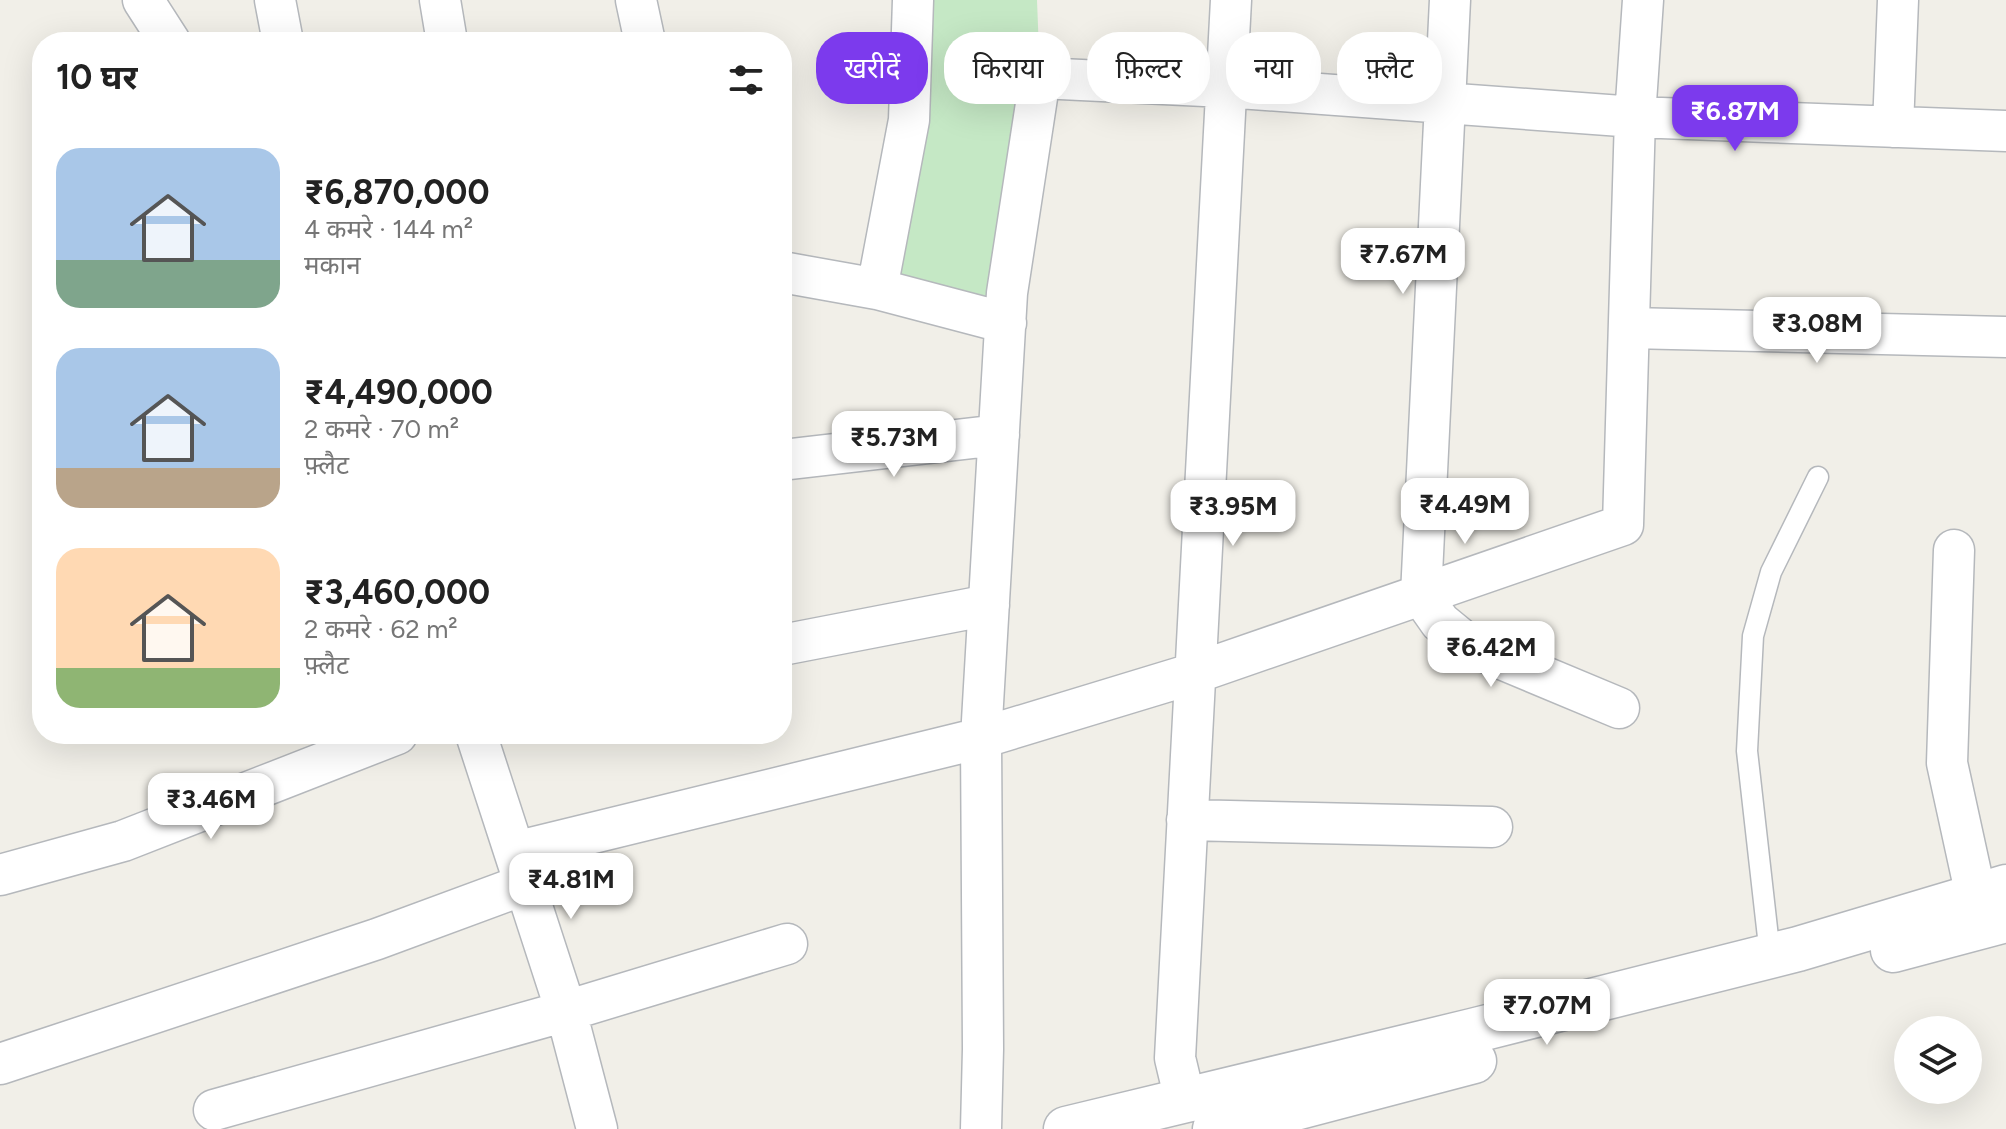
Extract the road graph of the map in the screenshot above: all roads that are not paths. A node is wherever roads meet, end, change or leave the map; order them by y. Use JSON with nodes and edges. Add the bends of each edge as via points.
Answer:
{"nodes":[{"id":1,"x":143,"y":0,"type":"edge"},
{"id":2,"x":275,"y":0,"type":"edge"},
{"id":3,"x":440,"y":0,"type":"edge"},
{"id":4,"x":636,"y":0,"type":"edge"},
{"id":5,"x":913,"y":0,"type":"edge"},
{"id":6,"x":1231,"y":0,"type":"edge"},
{"id":7,"x":1450,"y":0,"type":"edge"},
{"id":8,"x":1643,"y":0,"type":"edge"},
{"id":9,"x":1898,"y":0,"type":"edge"},
{"id":10,"x":164,"y":32,"type":"edge"},
{"id":11,"x":281,"y":32,"type":"edge"},
{"id":12,"x":445,"y":32,"type":"edge"},
{"id":13,"x":643,"y":32,"type":"edge"},
{"id":14,"x":1225,"y":87,"type":"junction"},
{"id":15,"x":1444,"y":103,"type":"junction"},
{"id":16,"x":1635,"y":117,"type":"junction"},
{"id":17,"x":1893,"y":127,"type":"junction"},
{"id":18,"x":2006,"y":131,"type":"edge"},
{"id":19,"x":792,"y":274,"type":"edge"},
{"id":20,"x":877,"y":289,"type":"junction"},
{"id":21,"x":1006,"y":323,"type":"junction"},
{"id":22,"x":1629,"y":328,"type":"junction"},
{"id":23,"x":2006,"y":337,"type":"edge"},
{"id":24,"x":999,"y":435,"type":"junction"},
{"id":25,"x":792,"y":459,"type":"edge"},
{"id":26,"x":1818,"y":477,"type":"dead end"},
{"id":27,"x":1954,"y":550,"type":"dead end"},
{"id":28,"x":1421,"y":595,"type":"junction"},
{"id":29,"x":989,"y":605,"type":"junction"},
{"id":30,"x":792,"y":643,"type":"edge"},
{"id":31,"x":1195,"y":673,"type":"junction"},
{"id":32,"x":1619,"y":708,"type":"dead end"},
{"id":33,"x":981,"y":738,"type":"junction"},
{"id":34,"x":371,"y":744,"type":"edge"},
{"id":35,"x":479,"y":744,"type":"edge"},
{"id":36,"x":1187,"y":820,"type":"junction"},
{"id":37,"x":1492,"y":827,"type":"dead end"},
{"id":38,"x":520,"y":868,"type":"junction"},
{"id":39,"x":0,"y":875,"type":"edge"},
{"id":40,"x":1996,"y":901,"type":"edge"},
{"id":41,"x":787,"y":944,"type":"dead end"},
{"id":42,"x":1770,"y":955,"type":"junction"},
{"id":43,"x":566,"y":1011,"type":"junction"},
{"id":44,"x":0,"y":1064,"type":"edge"},
{"id":45,"x":214,"y":1110,"type":"dead end"},
{"id":46,"x":1200,"y":1114,"type":"edge"},
{"id":47,"x":597,"y":1129,"type":"edge"},
{"id":48,"x":981,"y":1129,"type":"edge"},
{"id":49,"x":1066,"y":1129,"type":"edge"}],
"edges":[{"from":1,"to":10,"type":"street"},
{"from":2,"to":11,"type":"street"},
{"from":3,"to":12,"type":"street"},
{"from":4,"to":13,"type":"street"},
{"from":5,"to":20,"type":"street","via":[[909,120]]},
{"from":6,"to":14,"type":"street"},
{"from":7,"to":15,"type":"street"},
{"from":8,"to":16,"type":"street"},
{"from":9,"to":17,"type":"street"},
{"from":14,"to":15,"type":"street"},
{"from":14,"to":21,"type":"street","via":[[1040,78]]},
{"from":14,"to":31,"type":"street"},
{"from":15,"to":16,"type":"street"},
{"from":15,"to":28,"type":"street"},
{"from":16,"to":17,"type":"street"},
{"from":16,"to":22,"type":"street"},
{"from":17,"to":18,"type":"street"},
{"from":19,"to":20,"type":"street"},
{"from":20,"to":21,"type":"street"},
{"from":21,"to":24,"type":"street"},
{"from":22,"to":23,"type":"street"},
{"from":22,"to":28,"type":"street","via":[[1623,525]]},
{"from":24,"to":25,"type":"street"},
{"from":24,"to":29,"type":"street"},
{"from":26,"to":42,"type":"lane","via":[[1771,572],[1753,636],[1747,751]]},
{"from":27,"to":40,"type":"street","via":[[1947,763]]},
{"from":28,"to":31,"type":"street"},
{"from":28,"to":32,"type":"street","via":[[1440,622],[1468,645]]},
{"from":29,"to":30,"type":"street"},
{"from":29,"to":33,"type":"street"},
{"from":31,"to":33,"type":"street"},
{"from":31,"to":36,"type":"street"},
{"from":33,"to":38,"type":"street"},
{"from":33,"to":48,"type":"street"},
{"from":34,"to":39,"type":"street","via":[[123,841]]},
{"from":35,"to":38,"type":"street"},
{"from":36,"to":37,"type":"street"},
{"from":36,"to":46,"type":"street","via":[[1175,1058]]},
{"from":38,"to":43,"type":"street"},
{"from":38,"to":44,"type":"street","via":[[377,939]]},
{"from":40,"to":42,"type":"street"},
{"from":40,"to":46,"type":"street"},
{"from":41,"to":43,"type":"street"},
{"from":42,"to":46,"type":"street","via":[[1472,1031]]},
{"from":43,"to":45,"type":"street"},
{"from":43,"to":47,"type":"street"},
{"from":46,"to":49,"type":"street"}]}
